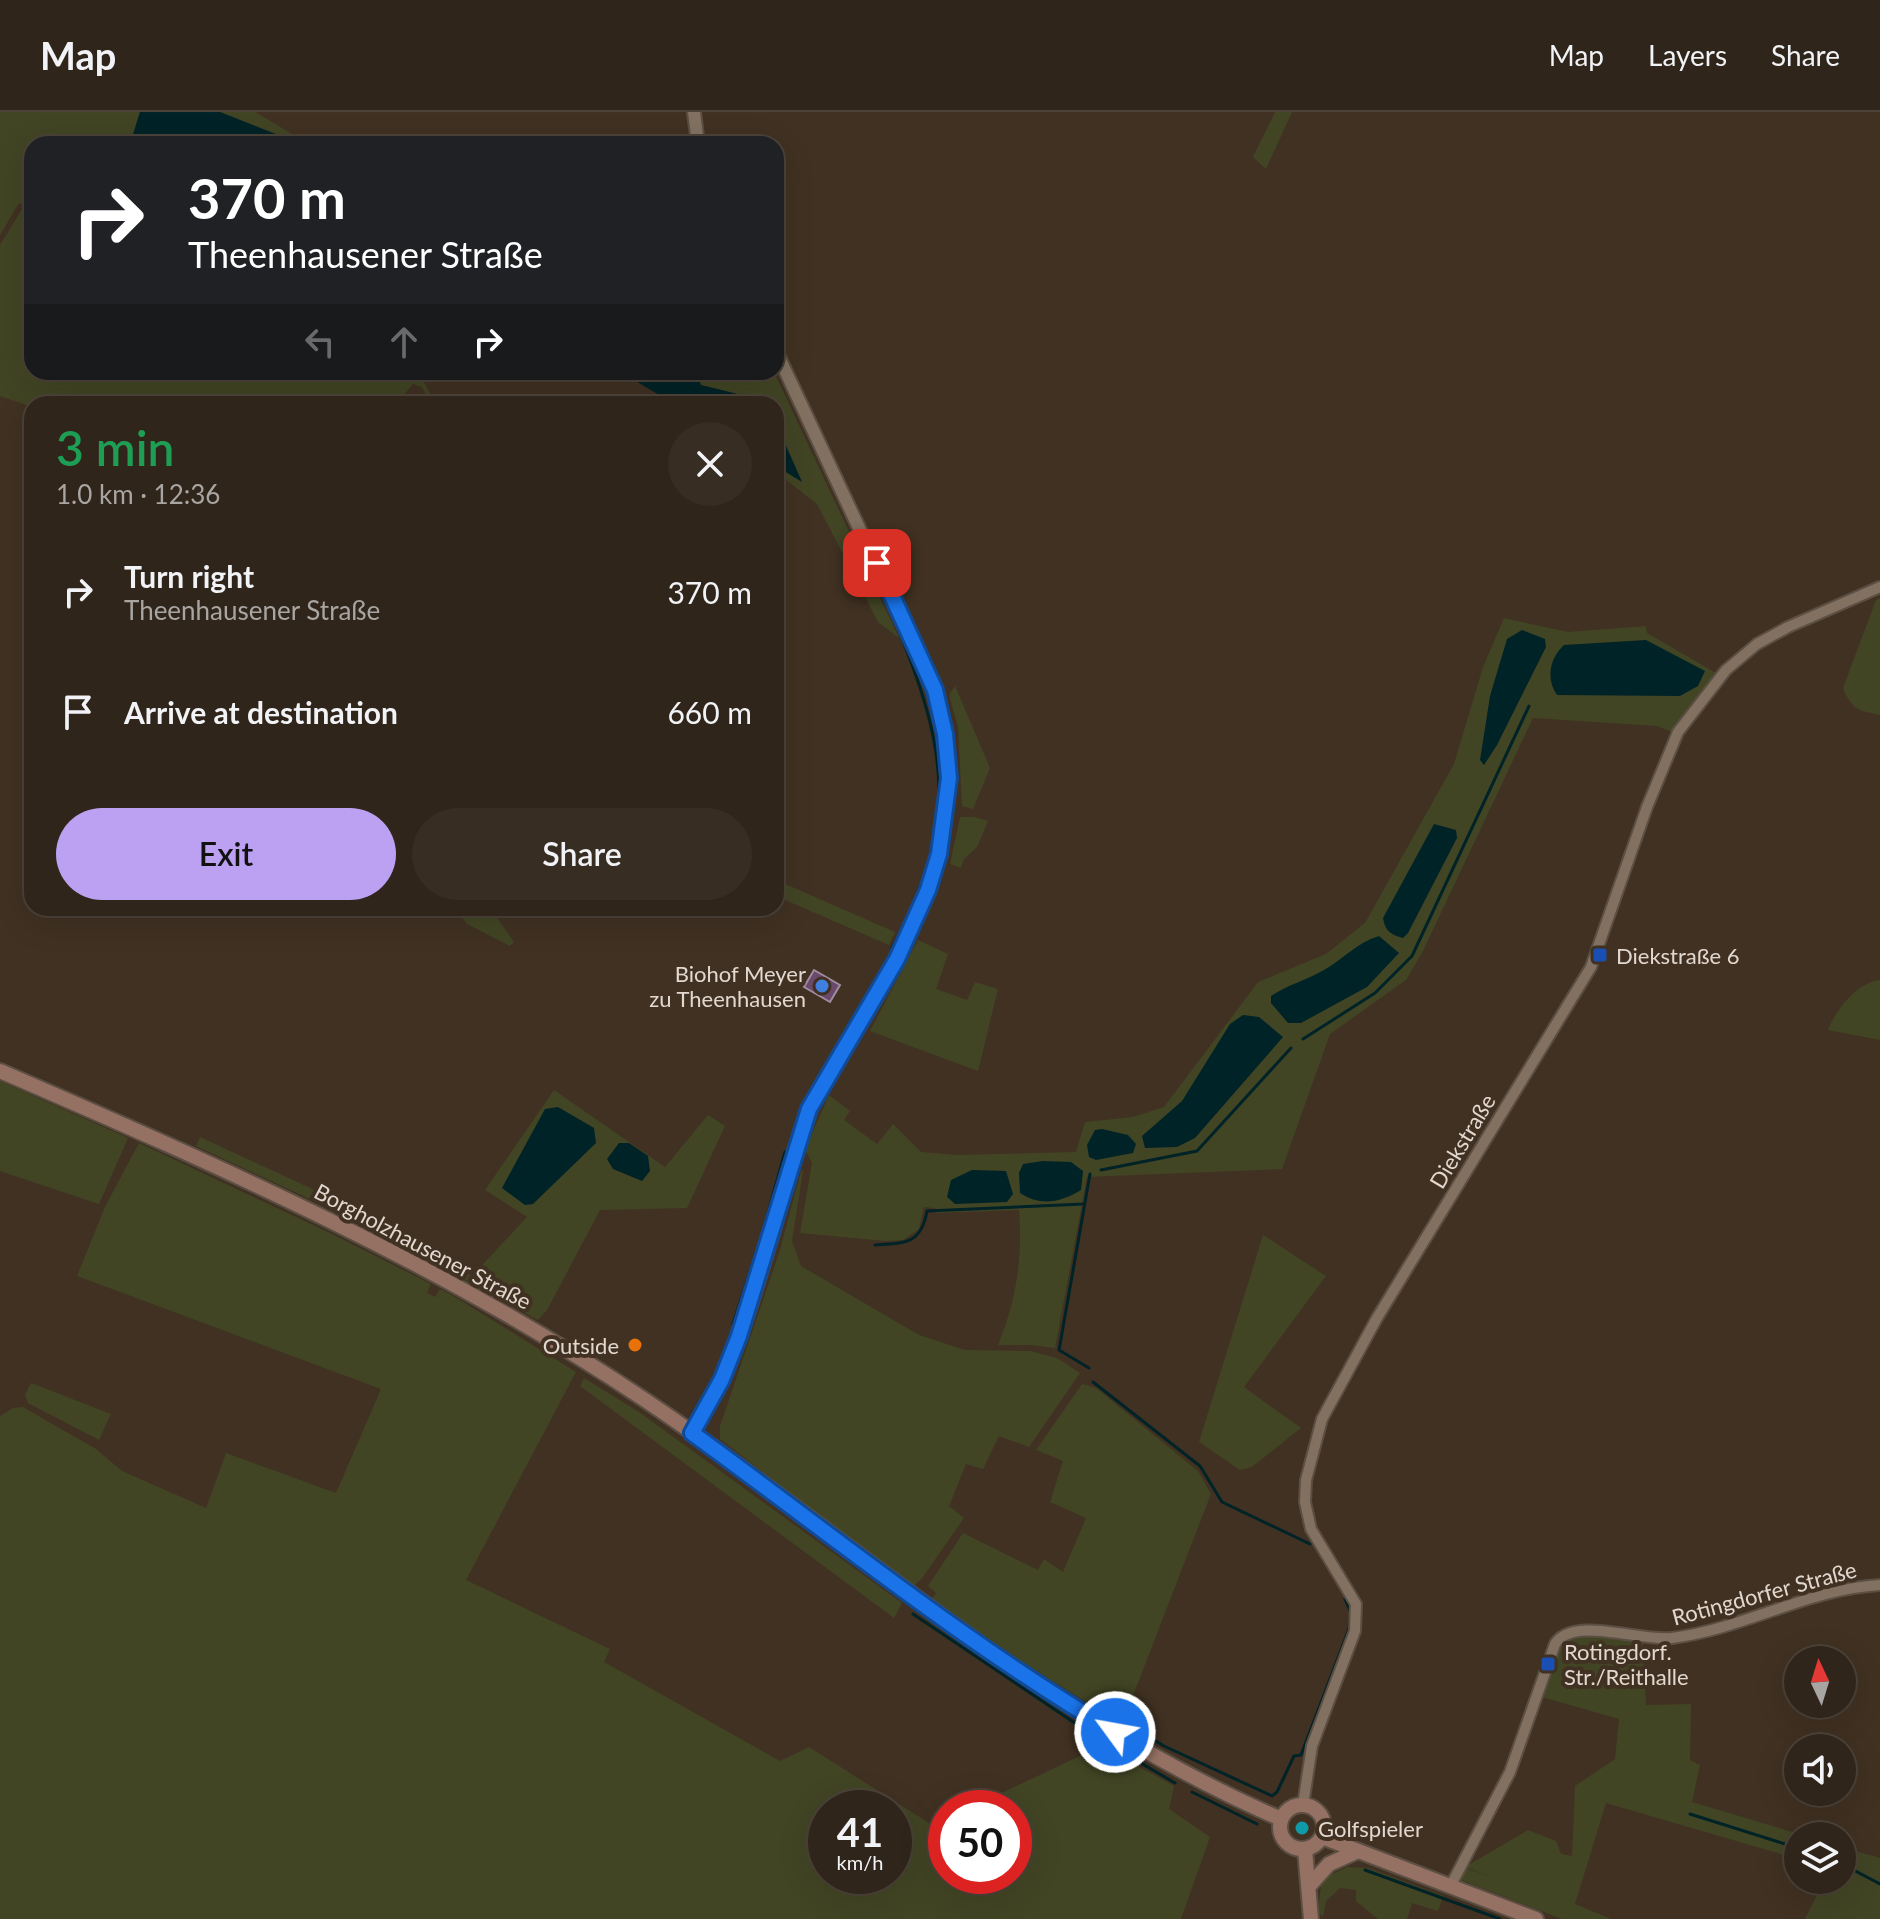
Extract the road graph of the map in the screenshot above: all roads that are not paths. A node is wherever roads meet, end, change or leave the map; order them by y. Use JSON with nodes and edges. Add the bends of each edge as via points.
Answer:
{"nodes":[{"id":1,"x":694,"y":112,"type":"edge"},
{"id":2,"x":697,"y":136,"type":"edge"},
{"id":3,"x":784,"y":368,"type":"edge"},
{"id":4,"x":1880,"y":587,"type":"edge"},
{"id":5,"x":0,"y":1071,"type":"edge"},
{"id":6,"x":692,"y":1433,"type":"junction"},
{"id":7,"x":1880,"y":1585,"type":"edge"},
{"id":8,"x":1303,"y":1805,"type":"junction"},
{"id":9,"x":1281,"y":1819,"type":"junction"},
{"id":10,"x":1322,"y":1837,"type":"junction"},
{"id":11,"x":1305,"y":1850,"type":"junction"},
{"id":12,"x":1358,"y":1851,"type":"junction"},
{"id":13,"x":1310,"y":1885,"type":"junction"},
{"id":14,"x":1450,"y":1887,"type":"junction"},
{"id":15,"x":1311,"y":1919,"type":"edge"},
{"id":16,"x":1536,"y":1919,"type":"edge"}],
"edges":[{"from":1,"to":2,"type":"street"},
{"from":3,"to":6,"type":"street","via":[[935,690],[945,734],[947,811],[928,890],[897,959],[809,1109],[739,1336]]},
{"from":4,"to":8,"type":"street","name":"Diekstraße","via":[[1757,644],[1726,670],[1678,732],[1591,967],[1377,1318],[1322,1419],[1305,1502],[1311,1529],[1357,1612],[1355,1631],[1312,1746]]},
{"from":5,"to":6,"type":"main road","name":"Borgholzhausener Straße","via":[[387,1249],[586,1362]]},
{"from":6,"to":9,"type":"main road","name":"Borgholzhausener Straße","via":[[1032,1681],[1190,1775]]},
{"from":7,"to":14,"type":"street","name":"Rotingdorfer Straße","via":[[1835,1591],[1691,1635],[1643,1639],[1580,1630],[1563,1635],[1555,1644],[1510,1772]]},
{"from":8,"to":9,"type":"main road","via":[[1290,1808]]},
{"from":8,"to":10,"type":"main road","via":[[1321,1816]]},
{"from":9,"to":11,"type":"main road","via":[[1284,1841]]},
{"from":10,"to":11,"type":"main road"},
{"from":10,"to":12,"type":"main road"},
{"from":11,"to":13,"type":"main road"},
{"from":12,"to":13,"type":"main road","via":[[1329,1864]]},
{"from":12,"to":14,"type":"main road"},
{"from":13,"to":15,"type":"main road"},
{"from":14,"to":16,"type":"main road"}]}
